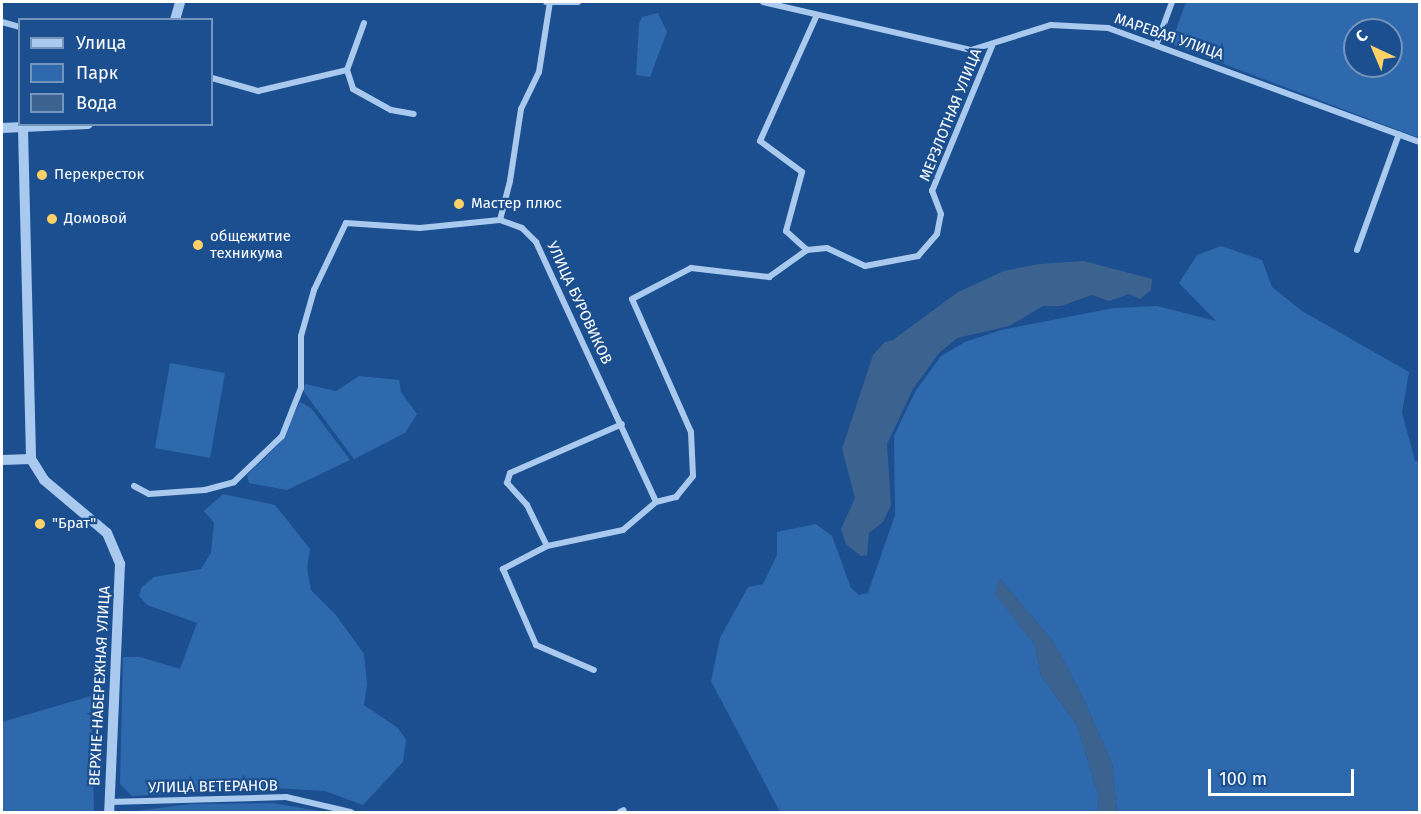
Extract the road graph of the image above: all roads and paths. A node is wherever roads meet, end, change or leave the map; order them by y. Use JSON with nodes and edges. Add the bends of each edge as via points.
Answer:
{"nodes":[{"id":1,"x":180,"y":2,"type":"edge"},
{"id":2,"x":548,"y":2,"type":"edge"},
{"id":3,"x":578,"y":2,"type":"edge"},
{"id":4,"x":764,"y":2,"type":"edge"},
{"id":5,"x":1172,"y":2,"type":"edge"},
{"id":6,"x":817,"y":15,"type":"junction"},
{"id":7,"x":176,"y":18,"type":"edge"},
{"id":8,"x":2,"y":22,"type":"edge"},
{"id":9,"x":364,"y":23,"type":"dead end"},
{"id":10,"x":18,"y":26,"type":"edge"},
{"id":11,"x":1156,"y":43,"type":"junction"},
{"id":12,"x":992,"y":46,"type":"junction"},
{"id":13,"x":347,"y":70,"type":"junction"},
{"id":14,"x":213,"y":78,"type":"edge"},
{"id":15,"x":414,"y":114,"type":"dead end"},
{"id":16,"x":62,"y":126,"type":"edge"},
{"id":17,"x":2,"y":128,"type":"edge"},
{"id":18,"x":23,"y":129,"type":"junction"},
{"id":19,"x":1399,"y":134,"type":"junction"},
{"id":20,"x":1419,"y":142,"type":"edge"},
{"id":21,"x":500,"y":220,"type":"junction"},
{"id":22,"x":807,"y":250,"type":"junction"},
{"id":23,"x":1357,"y":250,"type":"dead end"},
{"id":24,"x":622,"y":424,"type":"junction"},
{"id":25,"x":31,"y":459,"type":"junction"},
{"id":26,"x":2,"y":460,"type":"edge"},
{"id":27,"x":134,"y":486,"type":"dead end"},
{"id":28,"x":656,"y":502,"type":"junction"},
{"id":29,"x":547,"y":546,"type":"junction"},
{"id":30,"x":594,"y":670,"type":"dead end"},
{"id":31,"x":109,"y":807,"type":"edge"},
{"id":32,"x":351,"y":813,"type":"edge"}],
"edges":[{"from":1,"to":7,"type":"street"},
{"from":2,"to":3,"type":"street"},
{"from":2,"to":21,"type":"street","via":[[539,72],[521,109]]},
{"from":4,"to":6,"type":"street","name":"МАРЕВАЯ УЛИЦА"},
{"from":5,"to":11,"type":"street"},
{"from":6,"to":12,"type":"street","name":"МАРЕВАЯ УЛИЦА","via":[[971,50]]},
{"from":6,"to":22,"type":"street","via":[[760,141],[802,172],[786,231]]},
{"from":8,"to":10,"type":"street"},
{"from":9,"to":13,"type":"street"},
{"from":11,"to":12,"type":"street","name":"МАРЕВАЯ УЛИЦА","via":[[1108,28],[1051,25]]},
{"from":11,"to":19,"type":"street","name":"МАРЕВАЯ УЛИЦА"},
{"from":12,"to":22,"type":"street","name":"МЕРЗЛОТНАЯ УЛИЦА","via":[[932,191],[941,214],[937,234],[918,256],[865,266],[827,248]]},
{"from":13,"to":14,"type":"street","via":[[258,91]]},
{"from":13,"to":15,"type":"street","via":[[353,89],[391,110]]},
{"from":16,"to":18,"type":"street"},
{"from":17,"to":18,"type":"street"},
{"from":18,"to":25,"type":"street"},
{"from":19,"to":20,"type":"street","name":"МАРЕВАЯ УЛИЦА"},
{"from":19,"to":23,"type":"street"},
{"from":21,"to":24,"type":"street","name":"УЛИЦА БУРОВИКОВ","via":[[522,228],[536,242]]},
{"from":21,"to":27,"type":"street","via":[[420,228],[346,223],[314,290],[301,336],[301,388],[282,436],[234,482],[206,490],[149,494]]},
{"from":22,"to":28,"type":"street","via":[[769,276],[691,268],[632,298],[691,432],[693,476],[676,496]]},
{"from":24,"to":28,"type":"street","name":"УЛИЦА БУРОВИКОВ"},
{"from":24,"to":29,"type":"street","via":[[510,473],[507,483],[527,506]]},
{"from":25,"to":26,"type":"street"},
{"from":25,"to":31,"type":"street","name":"ВЕРХНЕ-НАБЕРЕЖНАЯ УЛИЦА","via":[[44,480],[107,533],[120,564]]},
{"from":28,"to":29,"type":"street","via":[[623,530]]},
{"from":29,"to":30,"type":"street","via":[[503,569],[536,645]]},
{"from":31,"to":32,"type":"street","name":"УЛИЦА ВЕТЕРАНОВ","via":[[230,796],[286,797]]}]}
